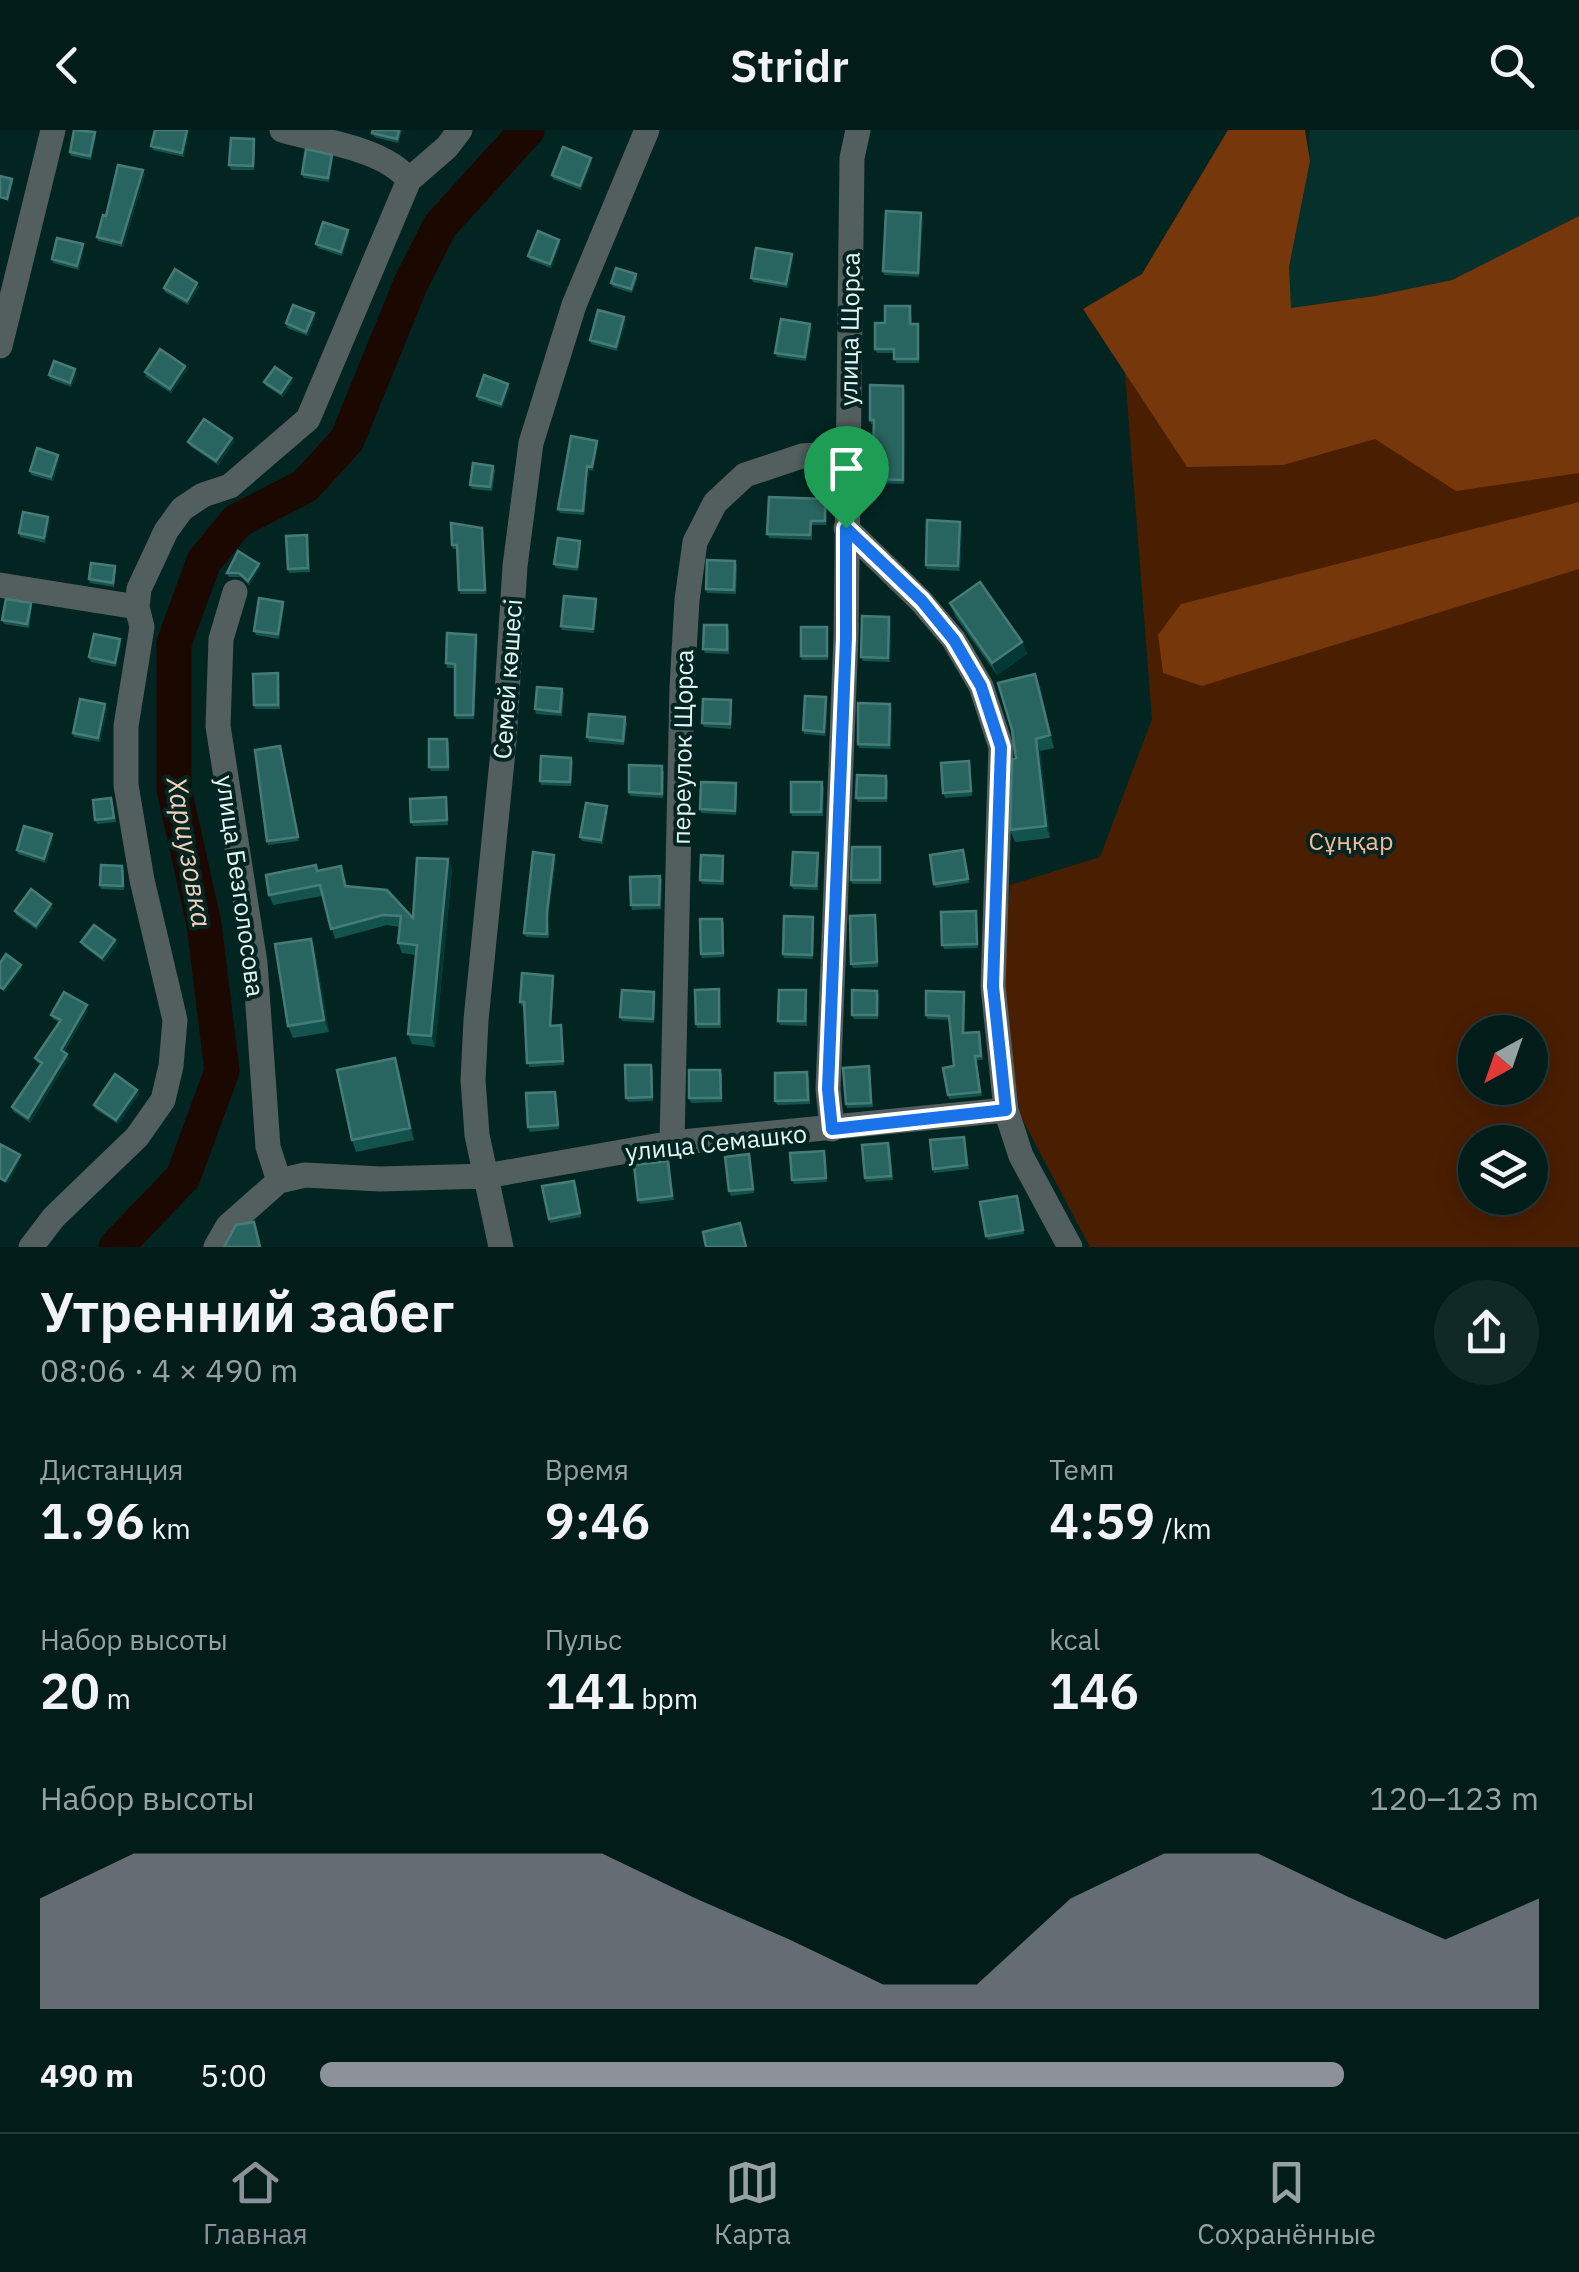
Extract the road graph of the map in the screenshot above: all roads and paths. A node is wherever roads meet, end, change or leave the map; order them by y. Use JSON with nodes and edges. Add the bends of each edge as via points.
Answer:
{"nodes":[{"id":1,"x":53,"y":130,"type":"edge"},
{"id":2,"x":282,"y":130,"type":"edge"},
{"id":3,"x":460,"y":130,"type":"edge"},
{"id":4,"x":647,"y":130,"type":"edge"},
{"id":5,"x":858,"y":130,"type":"edge"},
{"id":6,"x":408,"y":180,"type":"junction"},
{"id":7,"x":0,"y":346,"type":"edge"},
{"id":8,"x":848,"y":452,"type":"junction"},
{"id":9,"x":846,"y":528,"type":"junction"},
{"id":10,"x":0,"y":585,"type":"edge"},
{"id":11,"x":235,"y":592,"type":"dead end"},
{"id":12,"x":137,"y":608,"type":"junction"},
{"id":13,"x":1006,"y":1110,"type":"junction"},
{"id":14,"x":832,"y":1129,"type":"junction"},
{"id":15,"x":672,"y":1143,"type":"junction"},
{"id":16,"x":486,"y":1176,"type":"junction"},
{"id":17,"x":279,"y":1181,"type":"junction"},
{"id":18,"x":31,"y":1247,"type":"edge"},
{"id":19,"x":216,"y":1247,"type":"edge"},
{"id":20,"x":501,"y":1247,"type":"edge"},
{"id":21,"x":1070,"y":1247,"type":"edge"}],
"edges":[{"from":1,"to":7,"type":"street"},
{"from":2,"to":6,"type":"street","via":[[384,158]]},
{"from":3,"to":6,"type":"street"},
{"from":4,"to":16,"type":"street","name":"Семей көшесі","via":[[574,305],[531,443],[476,1020],[473,1080]]},
{"from":5,"to":8,"type":"street","name":"улица Щорса","via":[[852,158]]},
{"from":6,"to":12,"type":"street","via":[[308,419],[230,486],[182,509],[139,590]]},
{"from":8,"to":9,"type":"street","name":"улица Щорса"},
{"from":8,"to":15,"type":"street","name":"переулок Щорса","via":[[802,456],[745,475],[716,504],[696,542],[682,687]]},
{"from":9,"to":13,"type":"street","via":[[954,640],[981,686],[1001,747],[993,986]]},
{"from":9,"to":14,"type":"street","name":"улица Щорса"},
{"from":10,"to":12,"type":"street"},
{"from":11,"to":17,"type":"street","name":"улица Безголосова","via":[[221,638],[218,726],[255,963],[268,1147]]},
{"from":12,"to":18,"type":"street","via":[[142,627],[126,726],[126,785],[174,1020],[171,1066],[163,1100],[138,1137]]},
{"from":13,"to":14,"type":"street","name":"улица Семашко"},
{"from":13,"to":21,"type":"street"},
{"from":14,"to":15,"type":"street","name":"улица Семашко"},
{"from":15,"to":16,"type":"street","name":"улица Семашко"},
{"from":16,"to":17,"type":"street","via":[[305,1175]]},
{"from":16,"to":20,"type":"street","name":"Семей көшесі"},
{"from":17,"to":19,"type":"street","via":[[228,1226]]}]}
